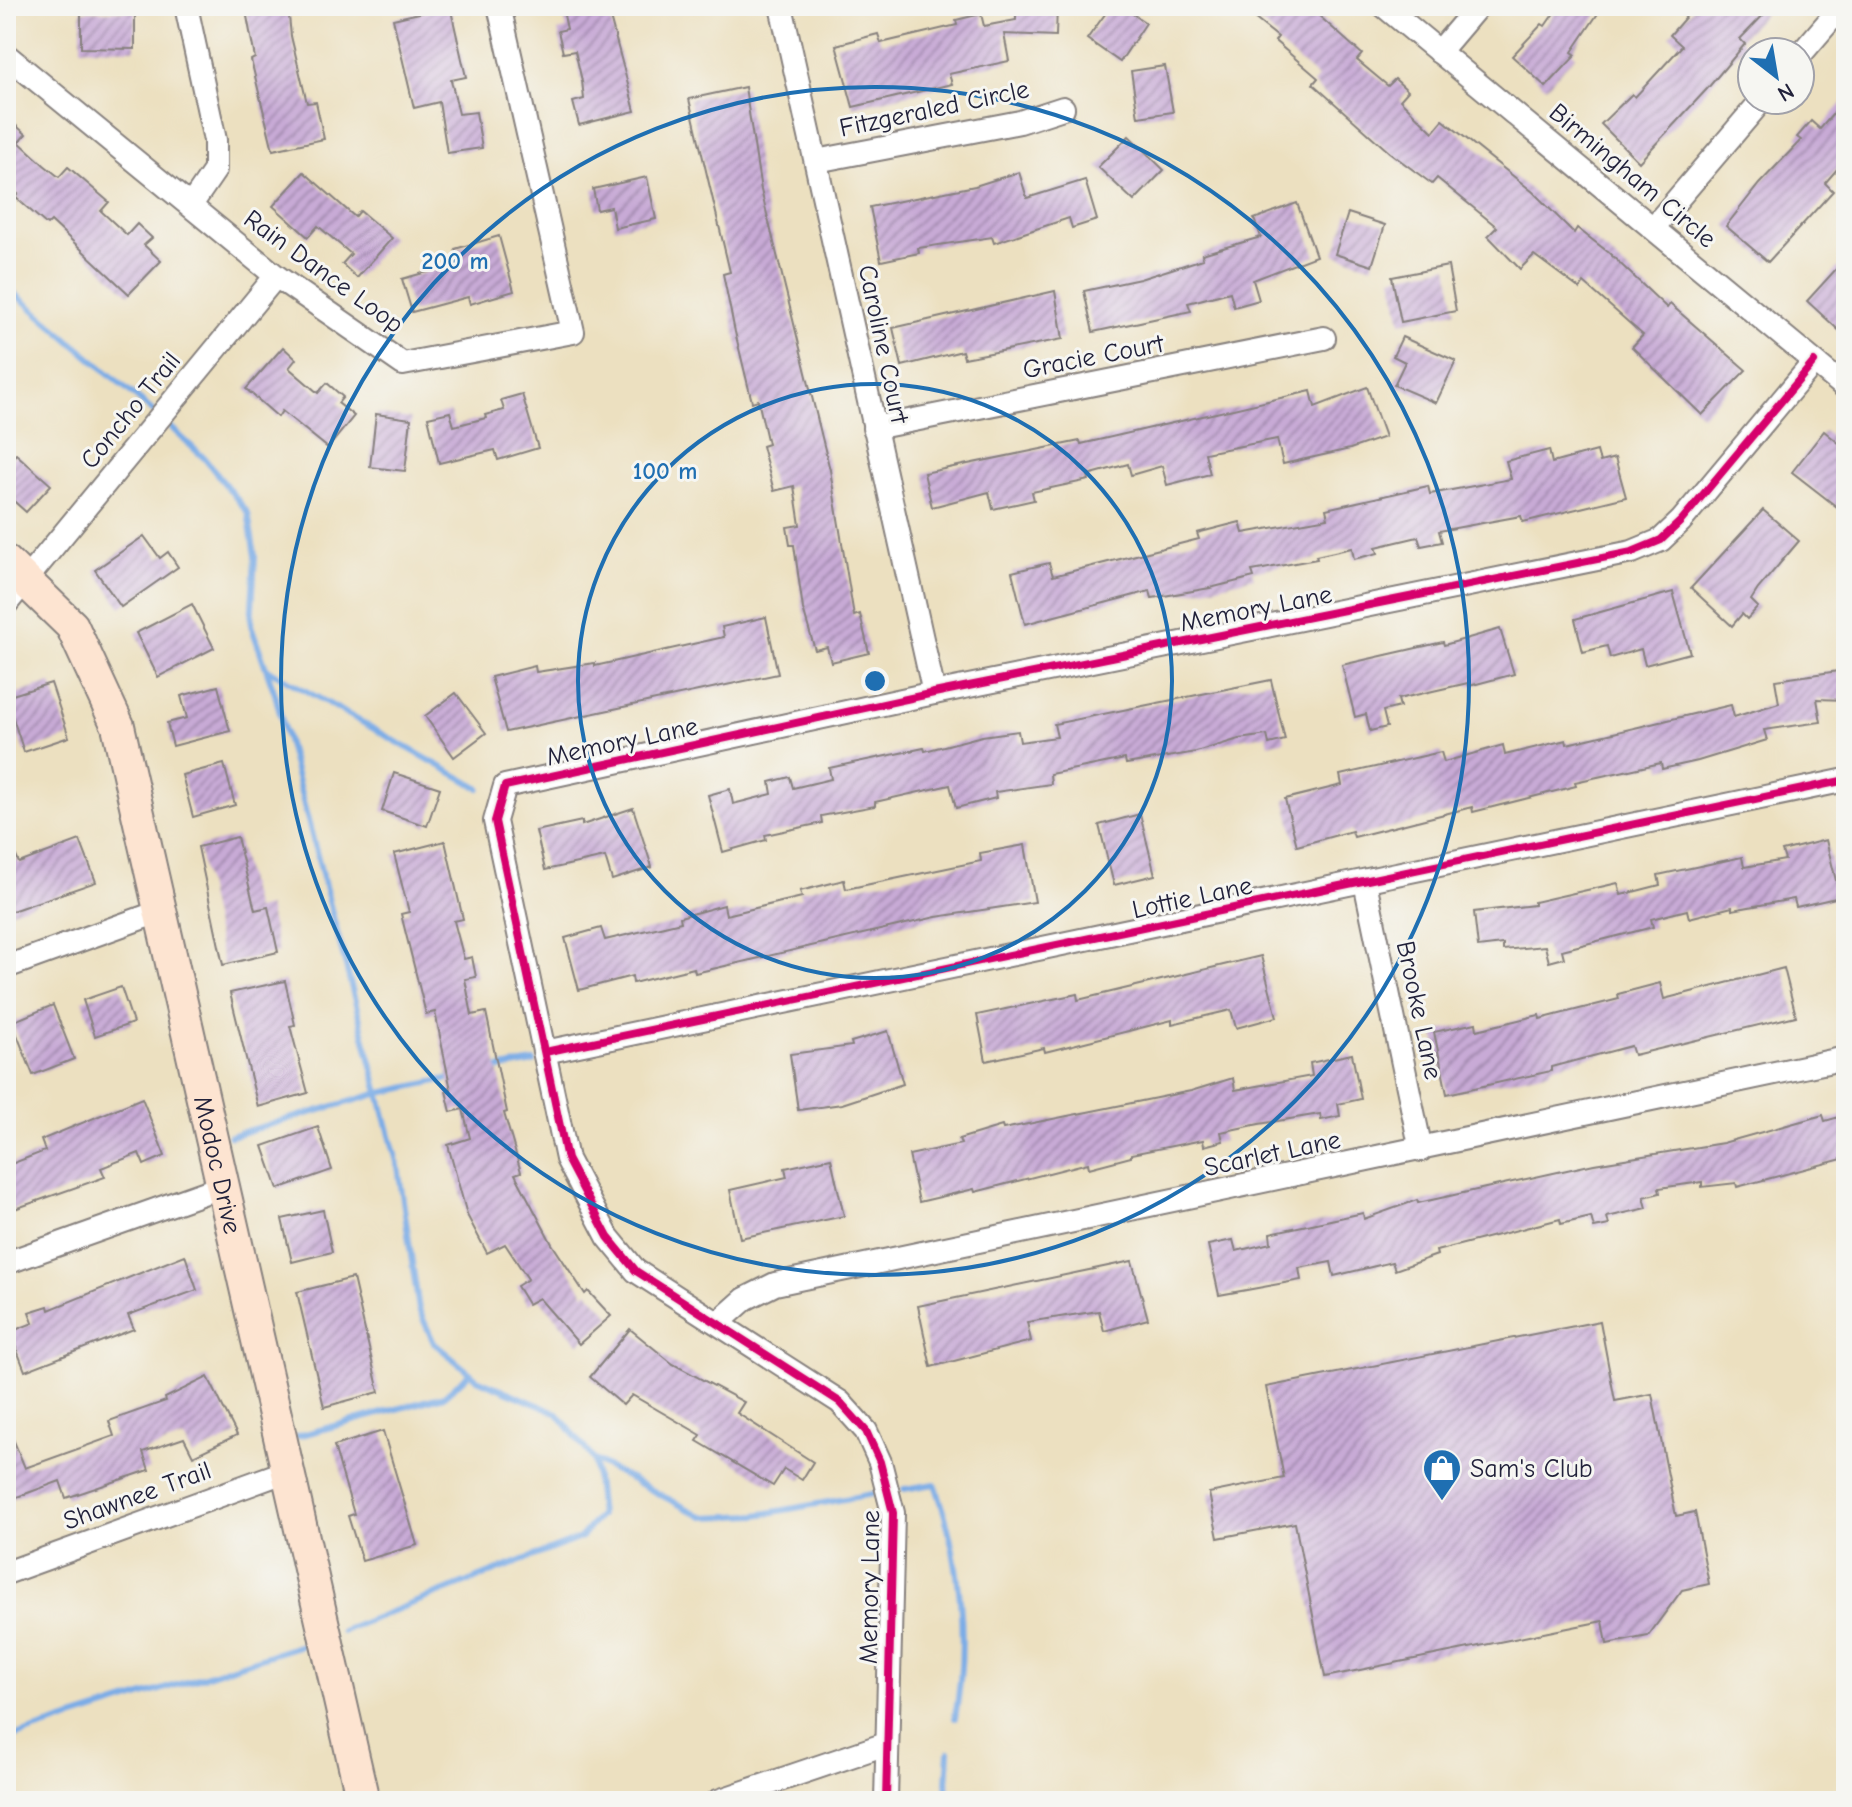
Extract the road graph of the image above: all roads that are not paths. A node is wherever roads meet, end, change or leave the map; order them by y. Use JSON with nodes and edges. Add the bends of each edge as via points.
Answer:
{"nodes":[{"id":1,"x":186,"y":6,"type":"edge"},
{"id":2,"x":499,"y":6,"type":"edge"},
{"id":3,"x":781,"y":6,"type":"edge"},
{"id":4,"x":1384,"y":6,"type":"edge"},
{"id":5,"x":1478,"y":6,"type":"edge"},
{"id":6,"x":1842,"y":6,"type":"edge"},
{"id":7,"x":1816,"y":36,"type":"edge"},
{"id":8,"x":1439,"y":52,"type":"junction"},
{"id":9,"x":6,"y":55,"type":"edge"},
{"id":10,"x":1063,"y":108,"type":"dead end"},
{"id":11,"x":1748,"y":116,"type":"edge"},
{"id":12,"x":816,"y":161,"type":"junction"},
{"id":13,"x":191,"y":205,"type":"junction"},
{"id":14,"x":1653,"y":228,"type":"junction"},
{"id":15,"x":276,"y":276,"type":"junction"},
{"id":16,"x":1324,"y":338,"type":"dead end"},
{"id":17,"x":1814,"y":362,"type":"junction"},
{"id":18,"x":1846,"y":388,"type":"edge"},
{"id":19,"x":874,"y":428,"type":"junction"},
{"id":20,"x":16,"y":571,"type":"edge"},
{"id":21,"x":6,"y":604,"type":"edge"},
{"id":22,"x":934,"y":693,"type":"junction"},
{"id":23,"x":1846,"y":780,"type":"edge"},
{"id":24,"x":1365,"y":882,"type":"junction"},
{"id":25,"x":161,"y":911,"type":"junction"},
{"id":26,"x":6,"y":967,"type":"edge"},
{"id":27,"x":545,"y":1052,"type":"junction"},
{"id":28,"x":1846,"y":1058,"type":"edge"},
{"id":29,"x":1421,"y":1150,"type":"junction"},
{"id":30,"x":220,"y":1187,"type":"junction"},
{"id":31,"x":6,"y":1263,"type":"edge"},
{"id":32,"x":718,"y":1323,"type":"junction"},
{"id":33,"x":287,"y":1471,"type":"junction"},
{"id":34,"x":6,"y":1573,"type":"edge"},
{"id":35,"x":886,"y":1744,"type":"junction"},
{"id":36,"x":363,"y":1801,"type":"edge"},
{"id":37,"x":718,"y":1801,"type":"edge"},
{"id":38,"x":886,"y":1801,"type":"edge"}],
"edges":[{"from":1,"to":13,"type":"street","via":[[215,140],[215,170]]},
{"from":2,"to":15,"type":"street","name":"Rain Dance Loop","via":[[573,332],[403,364]]},
{"from":3,"to":12,"type":"street","name":"Caroline Court"},
{"from":4,"to":8,"type":"street","name":"Birmingham Circle"},
{"from":5,"to":8,"type":"street"},
{"from":6,"to":7,"type":"street"},
{"from":8,"to":14,"type":"street","name":"Birmingham Circle"},
{"from":9,"to":13,"type":"street","name":"Rain Dance Loop"},
{"from":10,"to":12,"type":"street","name":"Fitzgeraled Circle","via":[[1020,122]]},
{"from":11,"to":14,"type":"street"},
{"from":12,"to":19,"type":"street","name":"Caroline Court"},
{"from":13,"to":15,"type":"street","name":"Rain Dance Loop"},
{"from":14,"to":17,"type":"street","name":"Birmingham Circle"},
{"from":15,"to":20,"type":"street","name":"Concho Trail","via":[[130,453]]},
{"from":16,"to":19,"type":"street","name":"Gracie Court"},
{"from":17,"to":18,"type":"street","name":"Birmingham Circle"},
{"from":17,"to":22,"type":"street","name":"Memory Lane","via":[[1681,521],[1661,540],[1632,552]]},
{"from":19,"to":22,"type":"street","name":"Caroline Court"},
{"from":20,"to":21,"type":"street","name":"Concho Trail"},
{"from":20,"to":25,"type":"street","name":"Modoc Drive","via":[[72,626],[118,726]]},
{"from":22,"to":27,"type":"street","name":"Memory Lane","via":[[505,786],[495,821]]},
{"from":23,"to":24,"type":"street","name":"Lottie Lane"},
{"from":24,"to":27,"type":"street","name":"Lottie Lane"},
{"from":24,"to":29,"type":"street","name":"Brooke Lane"},
{"from":25,"to":26,"type":"street"},
{"from":25,"to":30,"type":"street","name":"Modoc Drive"},
{"from":27,"to":32,"type":"street","name":"Memory Lane","via":[[567,1159],[608,1237],[636,1271]]},
{"from":28,"to":29,"type":"street","name":"Scarlet Lane"},
{"from":29,"to":32,"type":"street","name":"Scarlet Lane","via":[[775,1284],[745,1299]]},
{"from":30,"to":31,"type":"street"},
{"from":30,"to":33,"type":"street","name":"Modoc Drive"},
{"from":32,"to":35,"type":"street","name":"Memory Lane","via":[[840,1402],[866,1431],[880,1462],[893,1513]]},
{"from":33,"to":34,"type":"street","name":"Shawnee Trail"},
{"from":33,"to":36,"type":"street","name":"Modoc Drive"},
{"from":35,"to":37,"type":"street"},
{"from":35,"to":38,"type":"street","name":"Memory Lane"}]}
